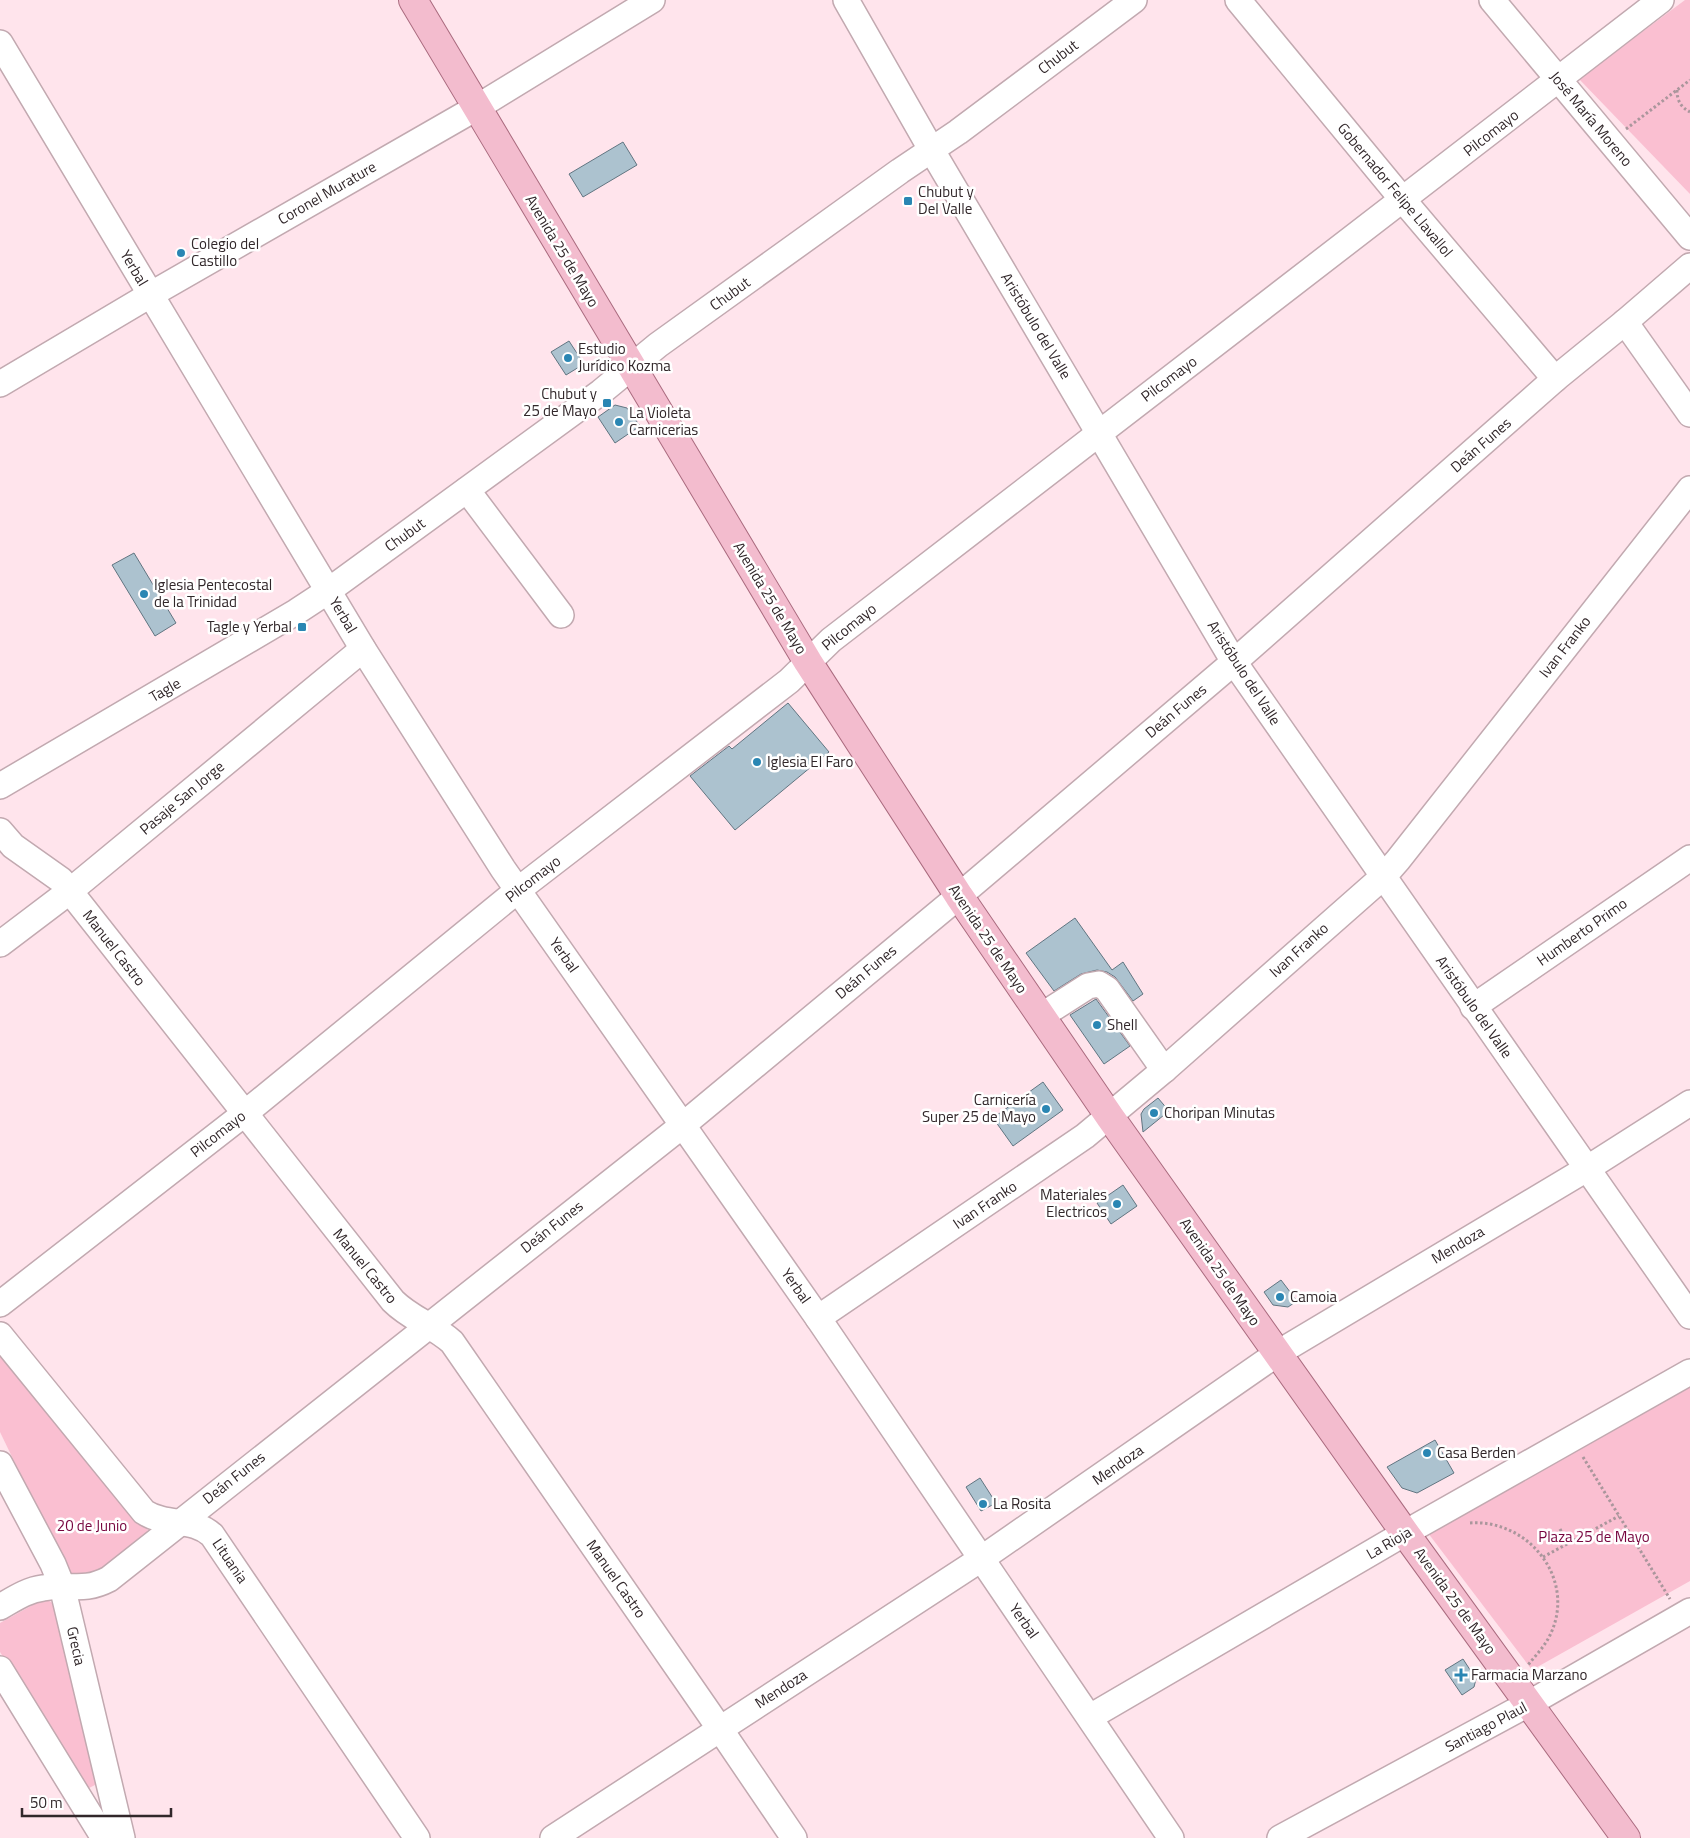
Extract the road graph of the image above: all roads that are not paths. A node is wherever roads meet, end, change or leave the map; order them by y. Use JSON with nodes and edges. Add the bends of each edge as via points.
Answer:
{"nodes":[{"id":1,"x":413,"y":0,"type":"edge"},
{"id":2,"x":652,"y":0,"type":"edge"},
{"id":3,"x":846,"y":0,"type":"edge"},
{"id":4,"x":1134,"y":0,"type":"edge"},
{"id":5,"x":1238,"y":0,"type":"edge"},
{"id":6,"x":1492,"y":0,"type":"edge"},
{"id":7,"x":1661,"y":0,"type":"edge"},
{"id":8,"x":0,"y":43,"type":"edge"},
{"id":9,"x":1559,"y":80,"type":"junction"},
{"id":10,"x":476,"y":108,"type":"junction"},
{"id":11,"x":931,"y":149,"type":"junction"},
{"id":12,"x":1403,"y":200,"type":"junction"},
{"id":13,"x":1690,"y":237,"type":"edge"},
{"id":14,"x":1690,"y":266,"type":"edge"},
{"id":15,"x":150,"y":295,"type":"junction"},
{"id":16,"x":1625,"y":322,"type":"junction"},
{"id":17,"x":632,"y":367,"type":"junction"},
{"id":18,"x":1555,"y":379,"type":"junction"},
{"id":19,"x":0,"y":384,"type":"edge"},
{"id":20,"x":1690,"y":414,"type":"edge"},
{"id":21,"x":1098,"y":433,"type":"junction"},
{"id":22,"x":1690,"y":489,"type":"edge"},
{"id":23,"x":467,"y":490,"type":"junction"},
{"id":24,"x":328,"y":591,"type":"junction"},
{"id":25,"x":561,"y":615,"type":"dead end"},
{"id":26,"x":363,"y":648,"type":"junction"},
{"id":27,"x":808,"y":662,"type":"junction"},
{"id":28,"x":1234,"y":662,"type":"junction"},
{"id":29,"x":0,"y":786,"type":"edge"},
{"id":30,"x":0,"y":831,"type":"edge"},
{"id":31,"x":1690,"y":858,"type":"edge"},
{"id":32,"x":1384,"y":876,"type":"junction"},
{"id":33,"x":518,"y":890,"type":"junction"},
{"id":34,"x":70,"y":891,"type":"junction"},
{"id":35,"x":958,"y":896,"type":"junction"},
{"id":36,"x":0,"y":944,"type":"edge"},
{"id":37,"x":1473,"y":1007,"type":"junction"},
{"id":38,"x":1040,"y":1016,"type":"junction"},
{"id":39,"x":1164,"y":1070,"type":"junction"},
{"id":40,"x":1690,"y":1103,"type":"edge"},
{"id":41,"x":244,"y":1114,"type":"junction"},
{"id":42,"x":1110,"y":1117,"type":"junction"},
{"id":43,"x":683,"y":1124,"type":"junction"},
{"id":44,"x":1588,"y":1168,"type":"junction"},
{"id":45,"x":0,"y":1304,"type":"edge"},
{"id":46,"x":1690,"y":1316,"type":"edge"},
{"id":47,"x":818,"y":1318,"type":"junction"},
{"id":48,"x":427,"y":1326,"type":"junction"},
{"id":49,"x":0,"y":1335,"type":"edge"},
{"id":50,"x":1278,"y":1353,"type":"junction"},
{"id":51,"x":1690,"y":1372,"type":"edge"},
{"id":52,"x":0,"y":1464,"type":"edge"},
{"id":53,"x":177,"y":1523,"type":"junction"},
{"id":54,"x":1405,"y":1533,"type":"junction"},
{"id":55,"x":981,"y":1560,"type":"junction"},
{"id":56,"x":62,"y":1586,"type":"junction"},
{"id":57,"x":0,"y":1607,"type":"edge"},
{"id":58,"x":1686,"y":1614,"type":"edge"},
{"id":59,"x":0,"y":1669,"type":"edge"},
{"id":60,"x":1522,"y":1693,"type":"junction"},
{"id":61,"x":1090,"y":1717,"type":"junction"},
{"id":62,"x":720,"y":1729,"type":"junction"},
{"id":63,"x":104,"y":1838,"type":"edge"},
{"id":64,"x":122,"y":1838,"type":"edge"},
{"id":65,"x":417,"y":1838,"type":"edge"},
{"id":66,"x":553,"y":1838,"type":"edge"},
{"id":67,"x":794,"y":1838,"type":"edge"},
{"id":68,"x":1172,"y":1838,"type":"edge"},
{"id":69,"x":1280,"y":1838,"type":"edge"},
{"id":70,"x":1626,"y":1838,"type":"edge"}],
"edges":[{"from":1,"to":10,"type":"main road","name":"Avenida 25 de Mayo"},
{"from":2,"to":10,"type":"street","name":"Coronel Murature"},
{"from":3,"to":11,"type":"street","name":"Aristóbulo del Valle"},
{"from":4,"to":11,"type":"street","name":"Chubut"},
{"from":5,"to":12,"type":"street","name":"Gobernador Felipe Llavallol"},
{"from":6,"to":9,"type":"street","name":"José María Moreno"},
{"from":7,"to":9,"type":"street","name":"Pilcomayo"},
{"from":8,"to":15,"type":"street","name":"Yerbal"},
{"from":9,"to":12,"type":"street","name":"Pilcomayo"},
{"from":9,"to":13,"type":"street","name":"José María Moreno"},
{"from":10,"to":15,"type":"street","name":"Coronel Murature"},
{"from":10,"to":17,"type":"main road","name":"Avenida 25 de Mayo"},
{"from":11,"to":17,"type":"street","name":"Chubut"},
{"from":11,"to":21,"type":"street","name":"Aristóbulo del Valle"},
{"from":12,"to":18,"type":"street","name":"Gobernador Felipe Llavallol"},
{"from":12,"to":21,"type":"street","name":"Pilcomayo"},
{"from":14,"to":16,"type":"street","name":"Deán Funes"},
{"from":15,"to":19,"type":"street","name":"Coronel Murature"},
{"from":15,"to":24,"type":"street","name":"Yerbal"},
{"from":16,"to":18,"type":"street","name":"Deán Funes"},
{"from":16,"to":20,"type":"street"},
{"from":17,"to":23,"type":"street","name":"Chubut"},
{"from":17,"to":27,"type":"main road","name":"Avenida 25 de Mayo"},
{"from":18,"to":28,"type":"street","name":"Deán Funes"},
{"from":21,"to":27,"type":"street","name":"Pilcomayo","via":[[831,640]]},
{"from":21,"to":28,"type":"street","name":"Aristóbulo del Valle"},
{"from":22,"to":32,"type":"street","name":"Ivan Franko"},
{"from":23,"to":24,"type":"street","name":"Chubut"},
{"from":23,"to":25,"type":"street"},
{"from":24,"to":26,"type":"street","name":"Yerbal"},
{"from":24,"to":29,"type":"street","name":"Tagle"},
{"from":26,"to":33,"type":"street","name":"Yerbal"},
{"from":26,"to":34,"type":"street","name":"Pasaje San Jorge"},
{"from":27,"to":33,"type":"street","name":"Pilcomayo","via":[[789,681]]},
{"from":27,"to":35,"type":"main road","name":"Avenida 25 de Mayo"},
{"from":28,"to":32,"type":"street","name":"Aristóbulo del Valle"},
{"from":28,"to":35,"type":"street","name":"Deán Funes"},
{"from":30,"to":34,"type":"street","name":"Manuel Castro","via":[[13,846],[61,880]]},
{"from":31,"to":37,"type":"street","name":"Humberto Primo"},
{"from":32,"to":37,"type":"street","name":"Aristóbulo del Valle"},
{"from":32,"to":39,"type":"street","name":"Ivan Franko"},
{"from":33,"to":41,"type":"street","name":"Pilcomayo"},
{"from":33,"to":43,"type":"street","name":"Yerbal"},
{"from":34,"to":36,"type":"street","name":"Pasaje San Jorge"},
{"from":34,"to":41,"type":"street","name":"Manuel Castro"},
{"from":35,"to":38,"type":"main road","name":"Avenida 25 de Mayo"},
{"from":35,"to":43,"type":"street","name":"Deán Funes"},
{"from":37,"to":44,"type":"street","name":"Aristóbulo del Valle"},
{"from":38,"to":39,"type":"street","via":[[1088,986],[1098,984],[1107,989]]},
{"from":38,"to":42,"type":"main road","name":"Avenida 25 de Mayo"},
{"from":39,"to":42,"type":"street","name":"Ivan Franko"},
{"from":40,"to":44,"type":"street","name":"Mendoza"},
{"from":41,"to":45,"type":"street","name":"Pilcomayo"},
{"from":41,"to":48,"type":"street","name":"Manuel Castro","via":[[393,1301]]},
{"from":42,"to":47,"type":"street","name":"Ivan Franko"},
{"from":42,"to":50,"type":"main road","name":"Avenida 25 de Mayo"},
{"from":43,"to":47,"type":"street","name":"Yerbal"},
{"from":43,"to":48,"type":"street","name":"Deán Funes"},
{"from":44,"to":46,"type":"street","name":"Aristóbulo del Valle"},
{"from":44,"to":50,"type":"street","name":"Mendoza"},
{"from":47,"to":55,"type":"street","name":"Yerbal"},
{"from":48,"to":53,"type":"street","name":"Deán Funes"},
{"from":48,"to":62,"type":"street","name":"Manuel Castro","via":[[452,1342]]},
{"from":49,"to":53,"type":"street","name":"Lituania","via":[[144,1512],[162,1521]]},
{"from":50,"to":54,"type":"main road","name":"Avenida 25 de Mayo"},
{"from":50,"to":55,"type":"street","name":"Mendoza"},
{"from":51,"to":54,"type":"street","name":"La Rioja"},
{"from":52,"to":56,"type":"street","name":"Grecia"},
{"from":53,"to":56,"type":"street","name":"Deán Funes","via":[[108,1579],[84,1588]]},
{"from":53,"to":65,"type":"street","name":"Lituania","via":[[195,1524],[212,1535]]},
{"from":54,"to":60,"type":"main road","name":"Avenida 25 de Mayo"},
{"from":54,"to":61,"type":"street","name":"La Rioja"},
{"from":55,"to":61,"type":"street","name":"Yerbal"},
{"from":55,"to":62,"type":"street","name":"Mendoza"},
{"from":56,"to":57,"type":"street","name":"Deán Funes","via":[[23,1593]]},
{"from":56,"to":64,"type":"street","name":"Grecia"},
{"from":58,"to":60,"type":"street","name":"Santiago Plaul"},
{"from":59,"to":63,"type":"street"},
{"from":60,"to":69,"type":"street","name":"Santiago Plaul"},
{"from":60,"to":70,"type":"main road","name":"Avenida 25 de Mayo"},
{"from":61,"to":68,"type":"street","name":"Yerbal"},
{"from":62,"to":66,"type":"street","name":"Mendoza"},
{"from":62,"to":67,"type":"street","name":"Manuel Castro"}]}
